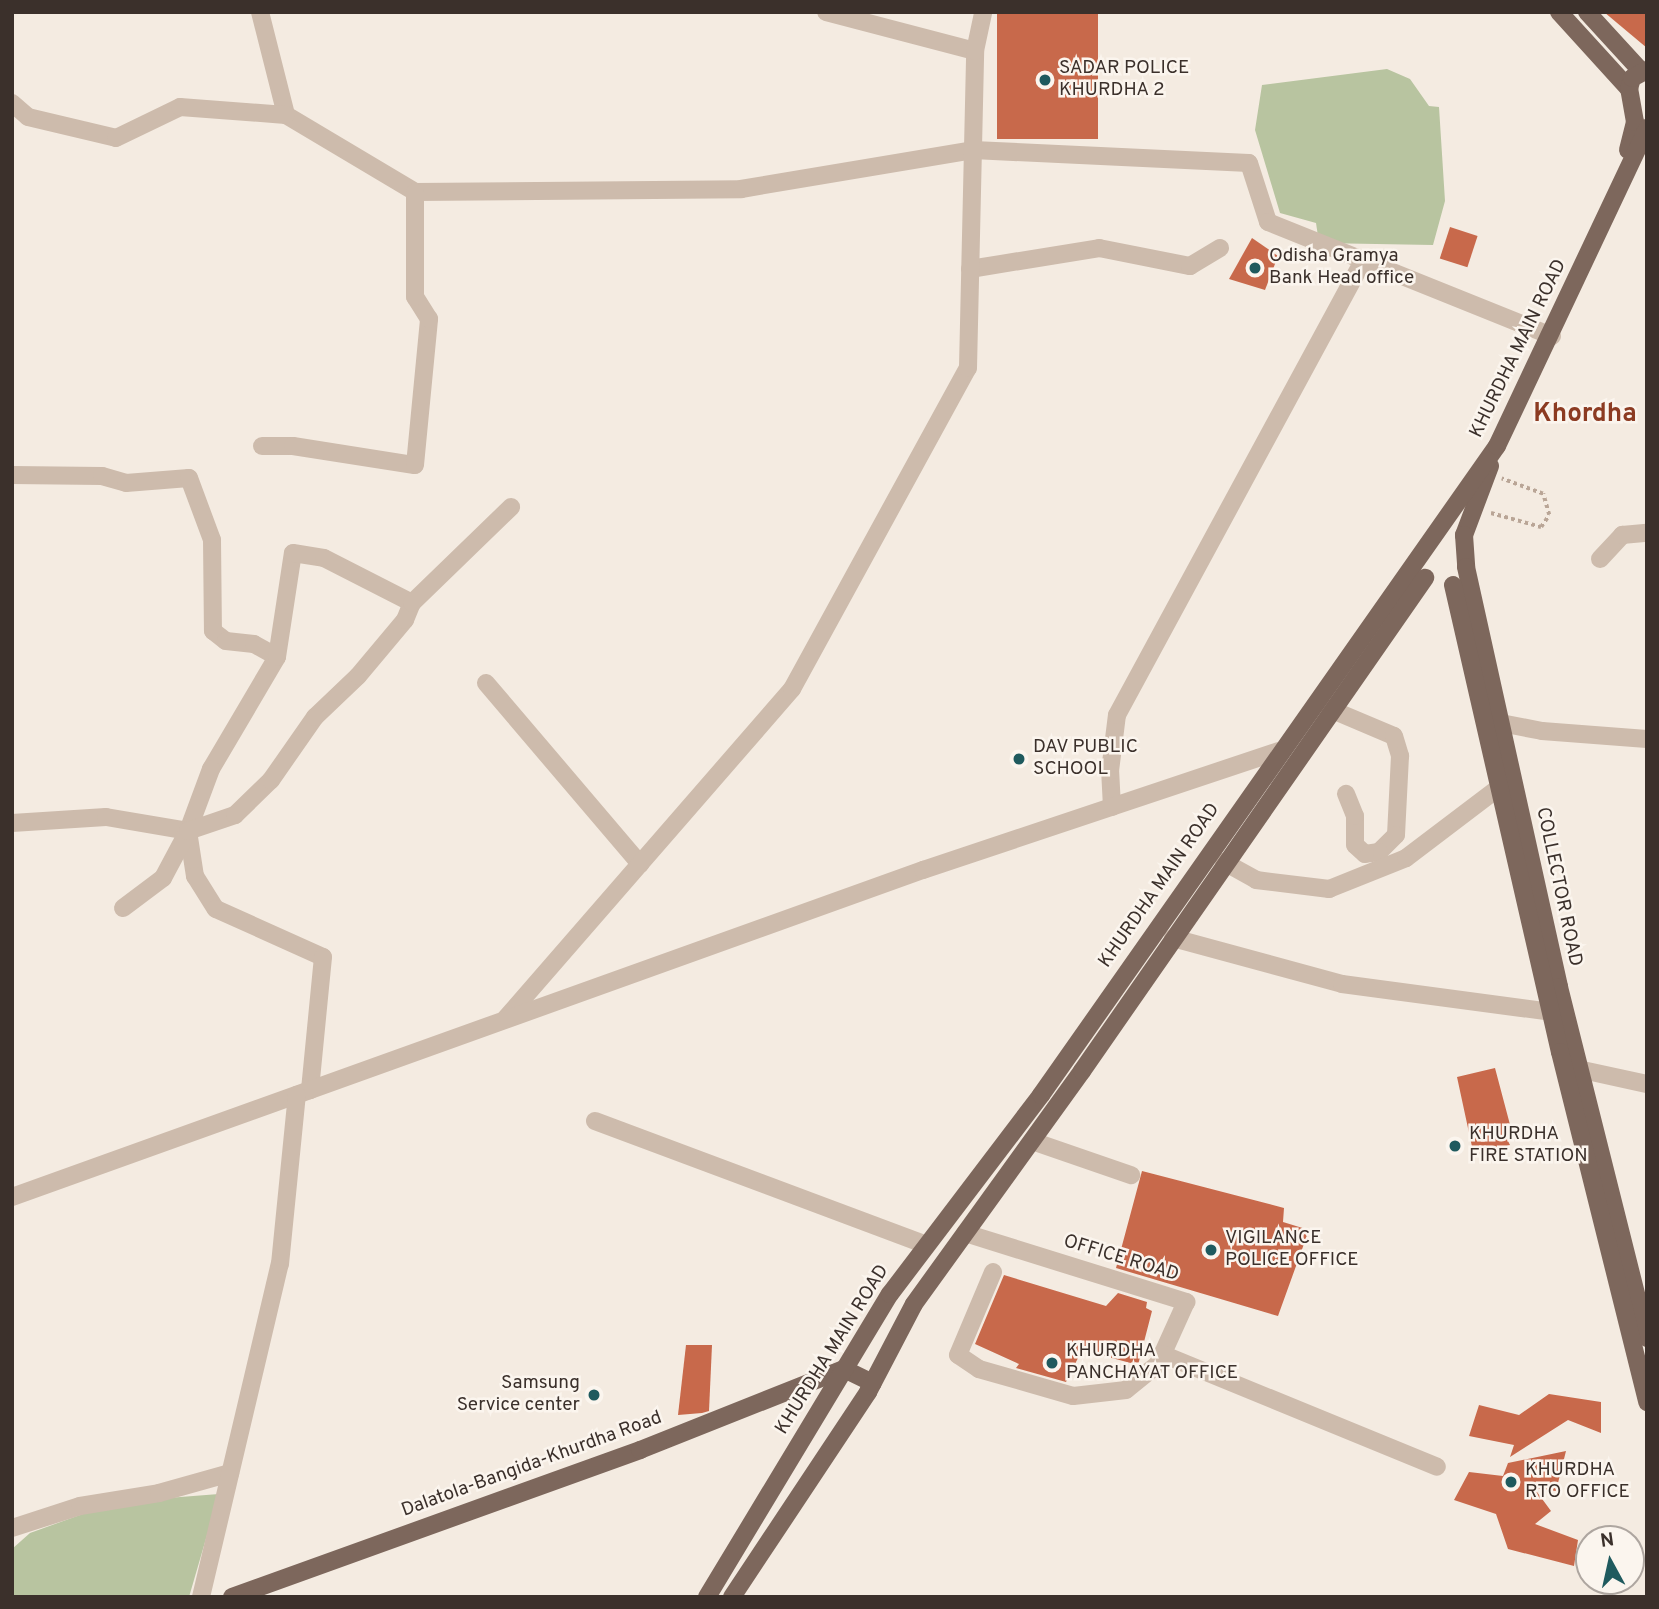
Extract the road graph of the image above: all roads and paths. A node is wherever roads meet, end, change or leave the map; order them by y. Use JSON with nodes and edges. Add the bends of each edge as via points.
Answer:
{"nodes":[{"id":1,"x":260,"y":12,"type":"edge"},
{"id":2,"x":826,"y":12,"type":"edge"},
{"id":3,"x":983,"y":12,"type":"edge"},
{"id":4,"x":1559,"y":12,"type":"edge"},
{"id":5,"x":1587,"y":12,"type":"edge"},
{"id":6,"x":975,"y":51,"type":"junction"},
{"id":7,"x":1644,"y":70,"type":"edge"},
{"id":8,"x":1636,"y":101,"type":"edge"},
{"id":9,"x":12,"y":103,"type":"edge"},
{"id":10,"x":286,"y":115,"type":"junction"},
{"id":11,"x":1647,"y":128,"type":"edge"},
{"id":12,"x":973,"y":150,"type":"junction"},
{"id":13,"x":1620,"y":184,"type":"junction"},
{"id":14,"x":415,"y":192,"type":"junction"},
{"id":15,"x":1220,"y":248,"type":"dead end"},
{"id":16,"x":1363,"y":261,"type":"junction"},
{"id":17,"x":970,"y":269,"type":"junction"},
{"id":18,"x":1552,"y":337,"type":"junction"},
{"id":19,"x":262,"y":446,"type":"dead end"},
{"id":20,"x":1497,"y":446,"type":"junction"},
{"id":21,"x":12,"y":475,"type":"edge"},
{"id":22,"x":1490,"y":475,"type":"dead end"},
{"id":23,"x":511,"y":507,"type":"dead end"},
{"id":24,"x":1474,"y":508,"type":"junction"},
{"id":25,"x":1435,"y":531,"type":"junction"},
{"id":26,"x":1647,"y":533,"type":"edge"},
{"id":27,"x":1464,"y":535,"type":"junction"},
{"id":28,"x":1420,"y":552,"type":"junction"},
{"id":29,"x":1600,"y":559,"type":"dead end"},
{"id":30,"x":1466,"y":567,"type":"junction"},
{"id":31,"x":1425,"y":578,"type":"junction"},
{"id":32,"x":1453,"y":585,"type":"junction"},
{"id":33,"x":412,"y":603,"type":"junction"},
{"id":34,"x":277,"y":657,"type":"junction"},
{"id":35,"x":486,"y":683,"type":"dead end"},
{"id":36,"x":1331,"y":709,"type":"junction"},
{"id":37,"x":1501,"y":723,"type":"junction"},
{"id":38,"x":1647,"y":739,"type":"edge"},
{"id":39,"x":1279,"y":751,"type":"junction"},
{"id":40,"x":1502,"y":785,"type":"junction"},
{"id":41,"x":1346,"y":794,"type":"dead end"},
{"id":42,"x":1112,"y":807,"type":"junction"},
{"id":43,"x":12,"y":823,"type":"edge"},
{"id":44,"x":188,"y":831,"type":"junction"},
{"id":45,"x":1224,"y":862,"type":"junction"},
{"id":46,"x":640,"y":864,"type":"junction"},
{"id":47,"x":123,"y":908,"type":"dead end"},
{"id":48,"x":1173,"y":937,"type":"junction"},
{"id":49,"x":1551,"y":1012,"type":"junction"},
{"id":50,"x":504,"y":1021,"type":"junction"},
{"id":51,"x":1578,"y":1069,"type":"junction"},
{"id":52,"x":1647,"y":1084,"type":"edge"},
{"id":53,"x":304,"y":1093,"type":"junction"},
{"id":54,"x":595,"y":1121,"type":"dead end"},
{"id":55,"x":1586,"y":1130,"type":"junction"},
{"id":56,"x":1032,"y":1141,"type":"junction"},
{"id":57,"x":1131,"y":1175,"type":"dead end"},
{"id":58,"x":12,"y":1197,"type":"edge"},
{"id":59,"x":965,"y":1233,"type":"junction"},
{"id":60,"x":927,"y":1245,"type":"junction"},
{"id":61,"x":993,"y":1272,"type":"dead end"},
{"id":62,"x":1647,"y":1338,"type":"edge"},
{"id":63,"x":1163,"y":1353,"type":"junction"},
{"id":64,"x":844,"y":1369,"type":"junction"},
{"id":65,"x":873,"y":1382,"type":"junction"},
{"id":66,"x":1647,"y":1402,"type":"edge"},
{"id":67,"x":1437,"y":1467,"type":"dead end"},
{"id":68,"x":230,"y":1473,"type":"junction"},
{"id":69,"x":12,"y":1528,"type":"edge"},
{"id":70,"x":252,"y":1592,"type":"edge"},
{"id":71,"x":201,"y":1597,"type":"edge"},
{"id":72,"x":232,"y":1597,"type":"edge"},
{"id":73,"x":707,"y":1597,"type":"edge"},
{"id":74,"x":732,"y":1597,"type":"edge"}],
"edges":[{"from":1,"to":10,"type":"street"},
{"from":2,"to":6,"type":"street"},
{"from":3,"to":6,"type":"street"},
{"from":4,"to":8,"type":"main road"},
{"from":5,"to":7,"type":"main road"},
{"from":6,"to":12,"type":"street"},
{"from":7,"to":8,"type":"main road"},
{"from":8,"to":13,"type":"main road"},
{"from":9,"to":10,"type":"street","via":[[28,117],[116,138],[180,107]]},
{"from":10,"to":14,"type":"street"},
{"from":11,"to":13,"type":"main road"},
{"from":12,"to":14,"type":"street","via":[[740,189]]},
{"from":12,"to":16,"type":"street","via":[[1249,163],[1268,222]]},
{"from":12,"to":17,"type":"street"},
{"from":13,"to":18,"type":"main road","name":"KHURDHA MAIN ROAD"},
{"from":14,"to":19,"type":"street","via":[[415,297],[429,319],[415,465],[293,446]]},
{"from":15,"to":17,"type":"street","via":[[1190,266],[1099,248]]},
{"from":16,"to":18,"type":"street"},
{"from":16,"to":42,"type":"street","via":[[1117,715],[1110,771]]},
{"from":17,"to":46,"type":"street","via":[[968,368],[798,677]]},
{"from":18,"to":20,"type":"main road","name":"KHURDHA MAIN ROAD"},
{"from":20,"to":24,"type":"main road","name":"COLLECTOR ROAD"},
{"from":20,"to":25,"type":"main road","name":"KHURDHA MAIN ROAD"},
{"from":21,"to":34,"type":"street","via":[[102,476],[126,483],[189,478],[212,540],[213,631],[226,642],[254,644]]},
{"from":22,"to":24,"type":"path","via":[[1544,494],[1549,515],[1541,527]]},
{"from":23,"to":33,"type":"street"},
{"from":24,"to":27,"type":"main road","name":"COLLECTOR ROAD"},
{"from":25,"to":27,"type":"main road"},
{"from":25,"to":28,"type":"main road","name":"KHURDHA MAIN ROAD"},
{"from":26,"to":29,"type":"street","via":[[1622,535]]},
{"from":27,"to":30,"type":"main road","name":"COLLECTOR ROAD"},
{"from":28,"to":31,"type":"main road"},
{"from":28,"to":39,"type":"main road","name":"KHURDHA MAIN ROAD"},
{"from":30,"to":32,"type":"main road"},
{"from":30,"to":37,"type":"main road","name":"COLLECTOR ROAD"},
{"from":31,"to":32,"type":"main road","via":[[1436,585]]},
{"from":31,"to":36,"type":"main road","name":"KHURDHA MAIN ROAD"},
{"from":32,"to":40,"type":"main road","name":"COLLECTOR ROAD"},
{"from":33,"to":34,"type":"street","via":[[324,558],[293,554]]},
{"from":33,"to":44,"type":"street","via":[[405,620],[316,717],[271,780],[235,815]]},
{"from":34,"to":44,"type":"street","via":[[211,769]]},
{"from":35,"to":46,"type":"street"},
{"from":36,"to":41,"type":"street","via":[[1394,736],[1400,756],[1396,835],[1379,852],[1365,854],[1354,845],[1355,816]]},
{"from":36,"to":45,"type":"main road","name":"KHURDHA MAIN ROAD"},
{"from":37,"to":38,"type":"street","via":[[1542,732]]},
{"from":37,"to":51,"type":"main road","name":"COLLECTOR ROAD"},
{"from":39,"to":42,"type":"street"},
{"from":39,"to":60,"type":"main road","name":"KHURDHA MAIN ROAD","via":[[1041,1095]]},
{"from":40,"to":45,"type":"street","via":[[1406,858],[1329,889],[1256,880]]},
{"from":40,"to":49,"type":"main road","name":"COLLECTOR ROAD"},
{"from":42,"to":50,"type":"street"},
{"from":43,"to":44,"type":"street","via":[[106,817]]},
{"from":44,"to":47,"type":"street","via":[[163,878]]},
{"from":44,"to":53,"type":"street","via":[[195,876],[216,909],[323,957]]},
{"from":45,"to":48,"type":"main road","name":"KHURDHA MAIN ROAD"},
{"from":46,"to":50,"type":"street"},
{"from":48,"to":49,"type":"street","via":[[1342,984]]},
{"from":48,"to":56,"type":"main road","name":"KHURDHA MAIN ROAD"},
{"from":49,"to":55,"type":"main road","name":"COLLECTOR ROAD"},
{"from":50,"to":53,"type":"street"},
{"from":51,"to":52,"type":"street"},
{"from":51,"to":55,"type":"main road","name":"COLLECTOR ROAD"},
{"from":53,"to":58,"type":"street"},
{"from":53,"to":68,"type":"street","via":[[280,1264]]},
{"from":54,"to":60,"type":"street"},
{"from":55,"to":62,"type":"main road","name":"COLLECTOR ROAD"},
{"from":55,"to":66,"type":"main road","name":"COLLECTOR ROAD"},
{"from":56,"to":57,"type":"street"},
{"from":56,"to":59,"type":"main road","name":"KHURDHA MAIN ROAD"},
{"from":59,"to":63,"type":"street","name":"OFFICE ROAD","via":[[1186,1302]]},
{"from":59,"to":65,"type":"main road","name":"KHURDHA MAIN ROAD","via":[[914,1304]]},
{"from":60,"to":64,"type":"main road","name":"KHURDHA MAIN ROAD"},
{"from":61,"to":63,"type":"street","name":"OFFICE ROAD","via":[[958,1355],[979,1368],[1073,1395],[1126,1390],[1158,1364]]},
{"from":63,"to":67,"type":"street"},
{"from":64,"to":65,"type":"main road"},
{"from":64,"to":70,"type":"main road","name":"Dalatola-Bangida-Khurdha Road","via":[[639,1450]]},
{"from":64,"to":73,"type":"main road","name":"KHURDHA MAIN ROAD"},
{"from":65,"to":74,"type":"main road","name":"KHURDHA MAIN ROAD"},
{"from":68,"to":69,"type":"street","via":[[159,1493],[80,1506]]},
{"from":68,"to":71,"type":"street"},
{"from":70,"to":72,"type":"main road","name":"Dalatola-Bangida-Khurdha Road"}]}
